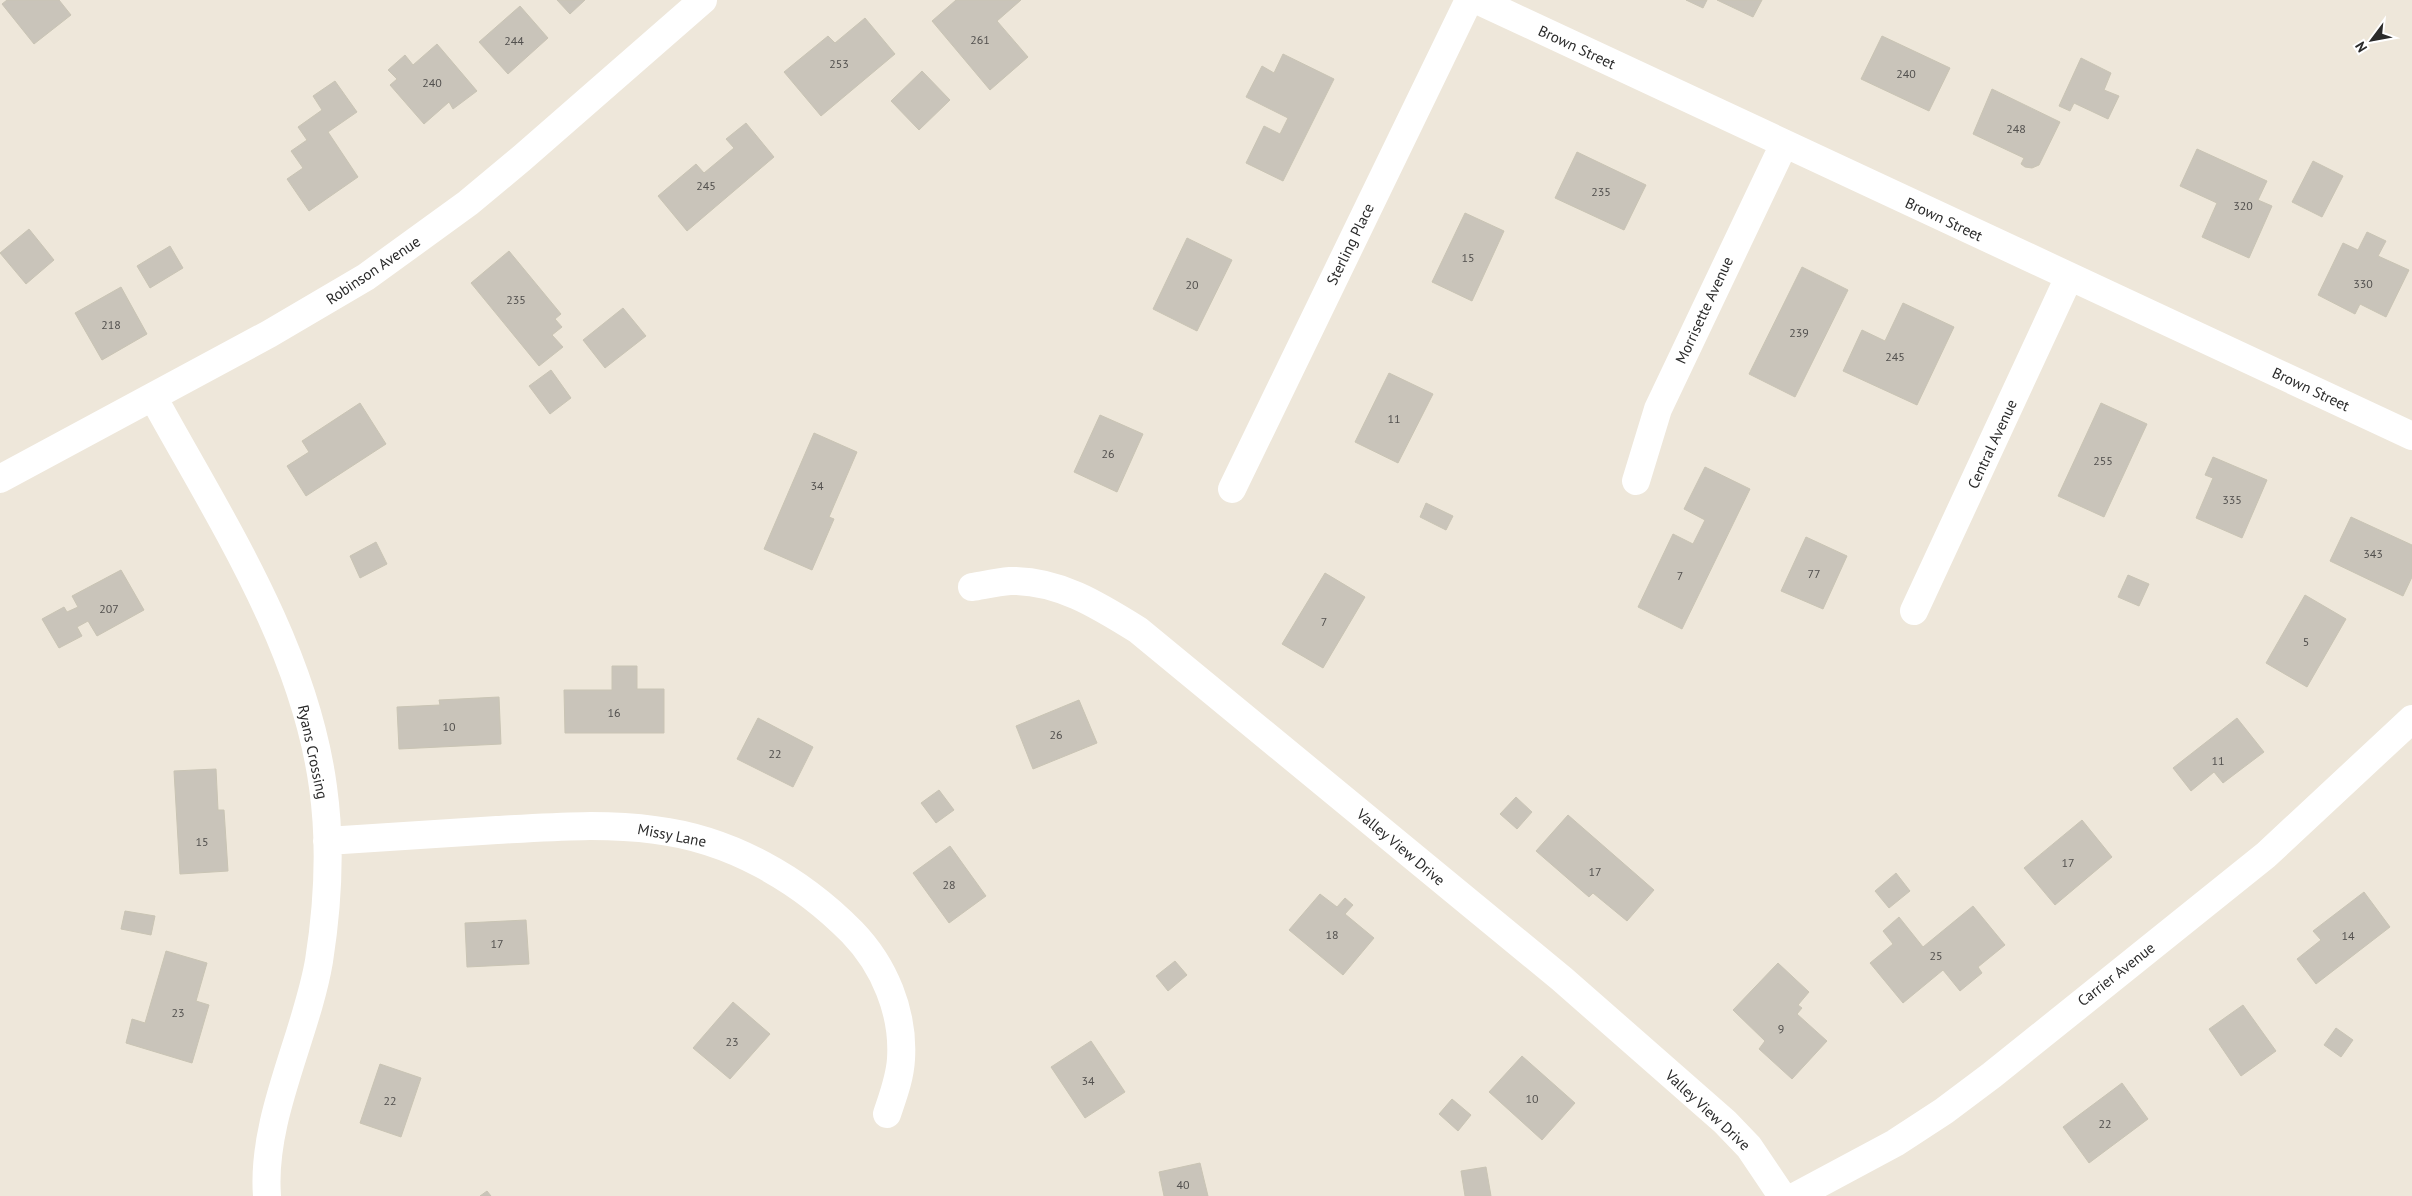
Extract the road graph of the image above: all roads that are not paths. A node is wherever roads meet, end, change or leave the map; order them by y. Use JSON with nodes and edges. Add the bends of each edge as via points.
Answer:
{"nodes":[{"id":1,"x":703,"y":0,"type":"edge"},
{"id":2,"x":1469,"y":0,"type":"edge"},
{"id":3,"x":1477,"y":0,"type":"edge"},
{"id":4,"x":1784,"y":144,"type":"junction"},
{"id":5,"x":2069,"y":276,"type":"junction"},
{"id":6,"x":153,"y":397,"type":"junction"},
{"id":7,"x":2412,"y":436,"type":"edge"},
{"id":8,"x":0,"y":479,"type":"edge"},
{"id":9,"x":1636,"y":481,"type":"dead end"},
{"id":10,"x":1232,"y":489,"type":"dead end"},
{"id":11,"x":972,"y":587,"type":"dead end"},
{"id":12,"x":1914,"y":611,"type":"dead end"},
{"id":13,"x":2412,"y":719,"type":"edge"},
{"id":14,"x":327,"y":841,"type":"junction"},
{"id":15,"x":887,"y":1114,"type":"dead end"},
{"id":16,"x":267,"y":1196,"type":"edge"},
{"id":17,"x":1782,"y":1196,"type":"edge"},
{"id":18,"x":1796,"y":1196,"type":"edge"}],
"edges":[{"from":1,"to":6,"type":"street","name":"Robinson Avenue","via":[[522,158],[414,243],[321,305]]},
{"from":2,"to":10,"type":"street","name":"Sterling Place"},
{"from":3,"to":4,"type":"street","name":"Brown Street"},
{"from":4,"to":5,"type":"street","name":"Brown Street"},
{"from":4,"to":9,"type":"street","name":"Morrisette Avenue","via":[[1662,401]]},
{"from":5,"to":7,"type":"street","name":"Brown Street"},
{"from":5,"to":12,"type":"street","name":"Central Avenue"},
{"from":6,"to":8,"type":"street","name":"Robinson Avenue"},
{"from":6,"to":14,"type":"street","name":"Ryans Crossing","via":[[244,563],[292,670],[310,728],[323,787]]},
{"from":11,"to":17,"type":"street","name":"Valley View Drive","via":[[1009,581],[1043,583],[1074,594],[1138,630],[1562,979],[1718,1116],[1749,1147]]},
{"from":13,"to":18,"type":"street","name":"Carrier Avenue","via":[[2266,855],[1992,1074],[1896,1143]]},
{"from":14,"to":15,"type":"street","name":"Missy Lane","via":[[560,826],[610,826],[703,839],[746,857],[801,887],[832,911],[860,940],[880,970],[893,998],[901,1059]]},
{"from":14,"to":16,"type":"street","name":"Ryans Crossing","via":[[326,898],[319,961],[271,1140]]}]}
